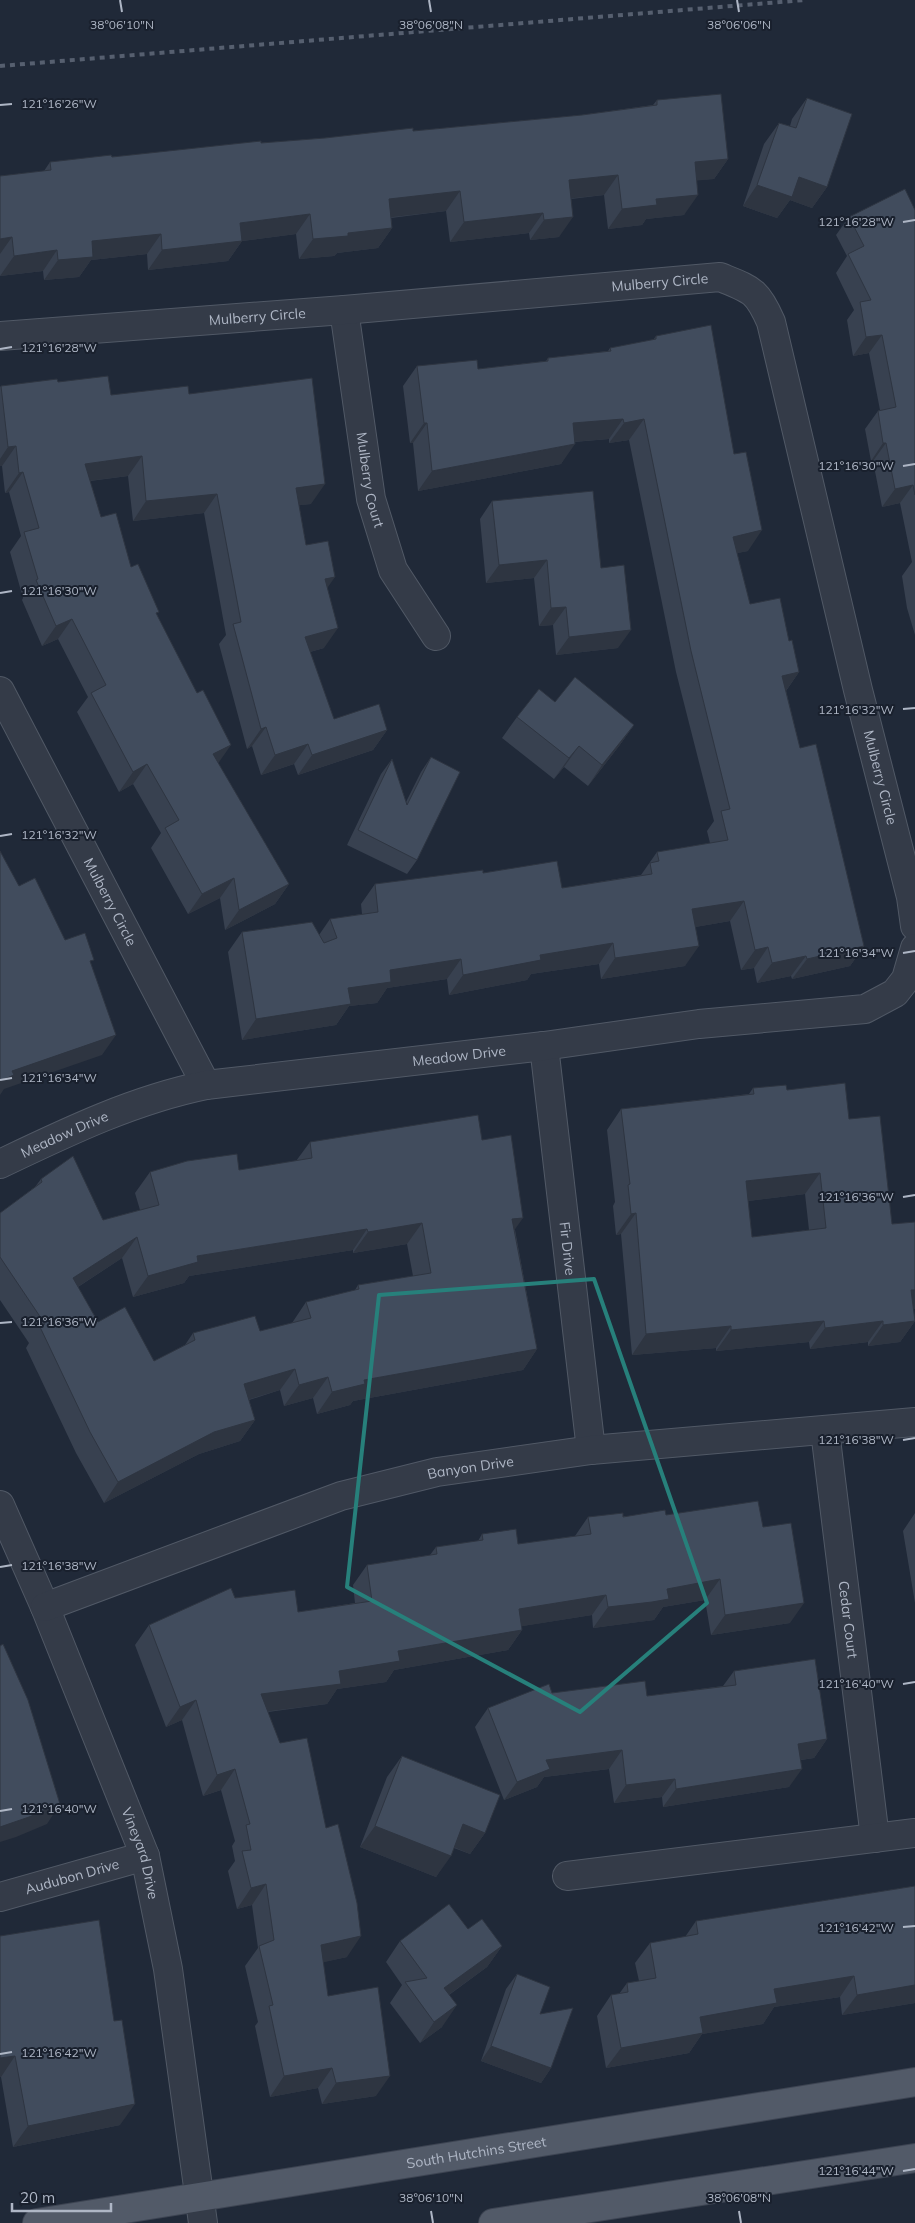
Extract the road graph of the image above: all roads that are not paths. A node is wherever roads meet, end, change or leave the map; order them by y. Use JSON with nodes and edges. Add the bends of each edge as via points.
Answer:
{"nodes":[{"id":1,"x":344,"y":310,"type":"junction"},
{"id":2,"x":0,"y":336,"type":"edge"},
{"id":3,"x":436,"y":636,"type":"dead end"},
{"id":4,"x":0,"y":691,"type":"edge"},
{"id":5,"x":915,"y":926,"type":"edge"},
{"id":6,"x":913,"y":956,"type":"edge"},
{"id":7,"x":544,"y":1046,"type":"junction"},
{"id":8,"x":206,"y":1085,"type":"junction"},
{"id":9,"x":0,"y":1164,"type":"edge"},
{"id":10,"x":915,"y":1422,"type":"edge"},
{"id":11,"x":825,"y":1431,"type":"junction"},
{"id":12,"x":590,"y":1450,"type":"junction"},
{"id":13,"x":0,"y":1505,"type":"edge"},
{"id":14,"x":46,"y":1607,"type":"junction"},
{"id":15,"x":915,"y":1833,"type":"edge"},
{"id":16,"x":875,"y":1838,"type":"junction"},
{"id":17,"x":146,"y":1856,"type":"junction"},
{"id":18,"x":567,"y":1876,"type":"dead end"},
{"id":19,"x":0,"y":1897,"type":"edge"},
{"id":20,"x":915,"y":2082,"type":"edge"},
{"id":21,"x":915,"y":2158,"type":"edge"},
{"id":22,"x":201,"y":2211,"type":"edge"},
{"id":23,"x":37,"y":2223,"type":"edge"},
{"id":24,"x":493,"y":2223,"type":"edge"}],
"edges":[{"from":1,"to":2,"type":"street","name":"Mulberry Circle"},
{"from":1,"to":3,"type":"street","name":"Mulberry Court","via":[[371,499],[392,570]]},
{"from":1,"to":5,"type":"street","name":"Mulberry Circle","via":[[720,277],[750,289],[761,300],[773,332],[911,897]]},
{"from":4,"to":8,"type":"street","name":"Mulberry Circle"},
{"from":6,"to":7,"type":"street","name":"Meadow Drive","via":[[906,979],[895,993],[865,1010],[699,1024]]},
{"from":7,"to":8,"type":"street","name":"Meadow Drive"},
{"from":7,"to":12,"type":"street","name":"Fir Drive"},
{"from":8,"to":9,"type":"street","name":"Meadow Drive","via":[[178,1091],[93,1120]]},
{"from":10,"to":11,"type":"street","name":"Banyon Drive"},
{"from":11,"to":12,"type":"street","name":"Banyon Drive"},
{"from":11,"to":16,"type":"street","name":"Cedar Court"},
{"from":12,"to":14,"type":"street","name":"Banyon Drive","via":[[437,1472],[341,1496]]},
{"from":13,"to":14,"type":"street","name":"Vineyard Drive"},
{"from":14,"to":17,"type":"street","name":"Vineyard Drive"},
{"from":15,"to":16,"type":"street"},
{"from":16,"to":18,"type":"street"},
{"from":17,"to":19,"type":"street","name":"Audubon Drive"},
{"from":17,"to":22,"type":"street","name":"Vineyard Drive","via":[[168,1969]]},
{"from":20,"to":22,"type":"main road","name":"South Hutchins Street"},
{"from":21,"to":24,"type":"main road"},
{"from":22,"to":23,"type":"main road","name":"South Hutchins Street"}]}
